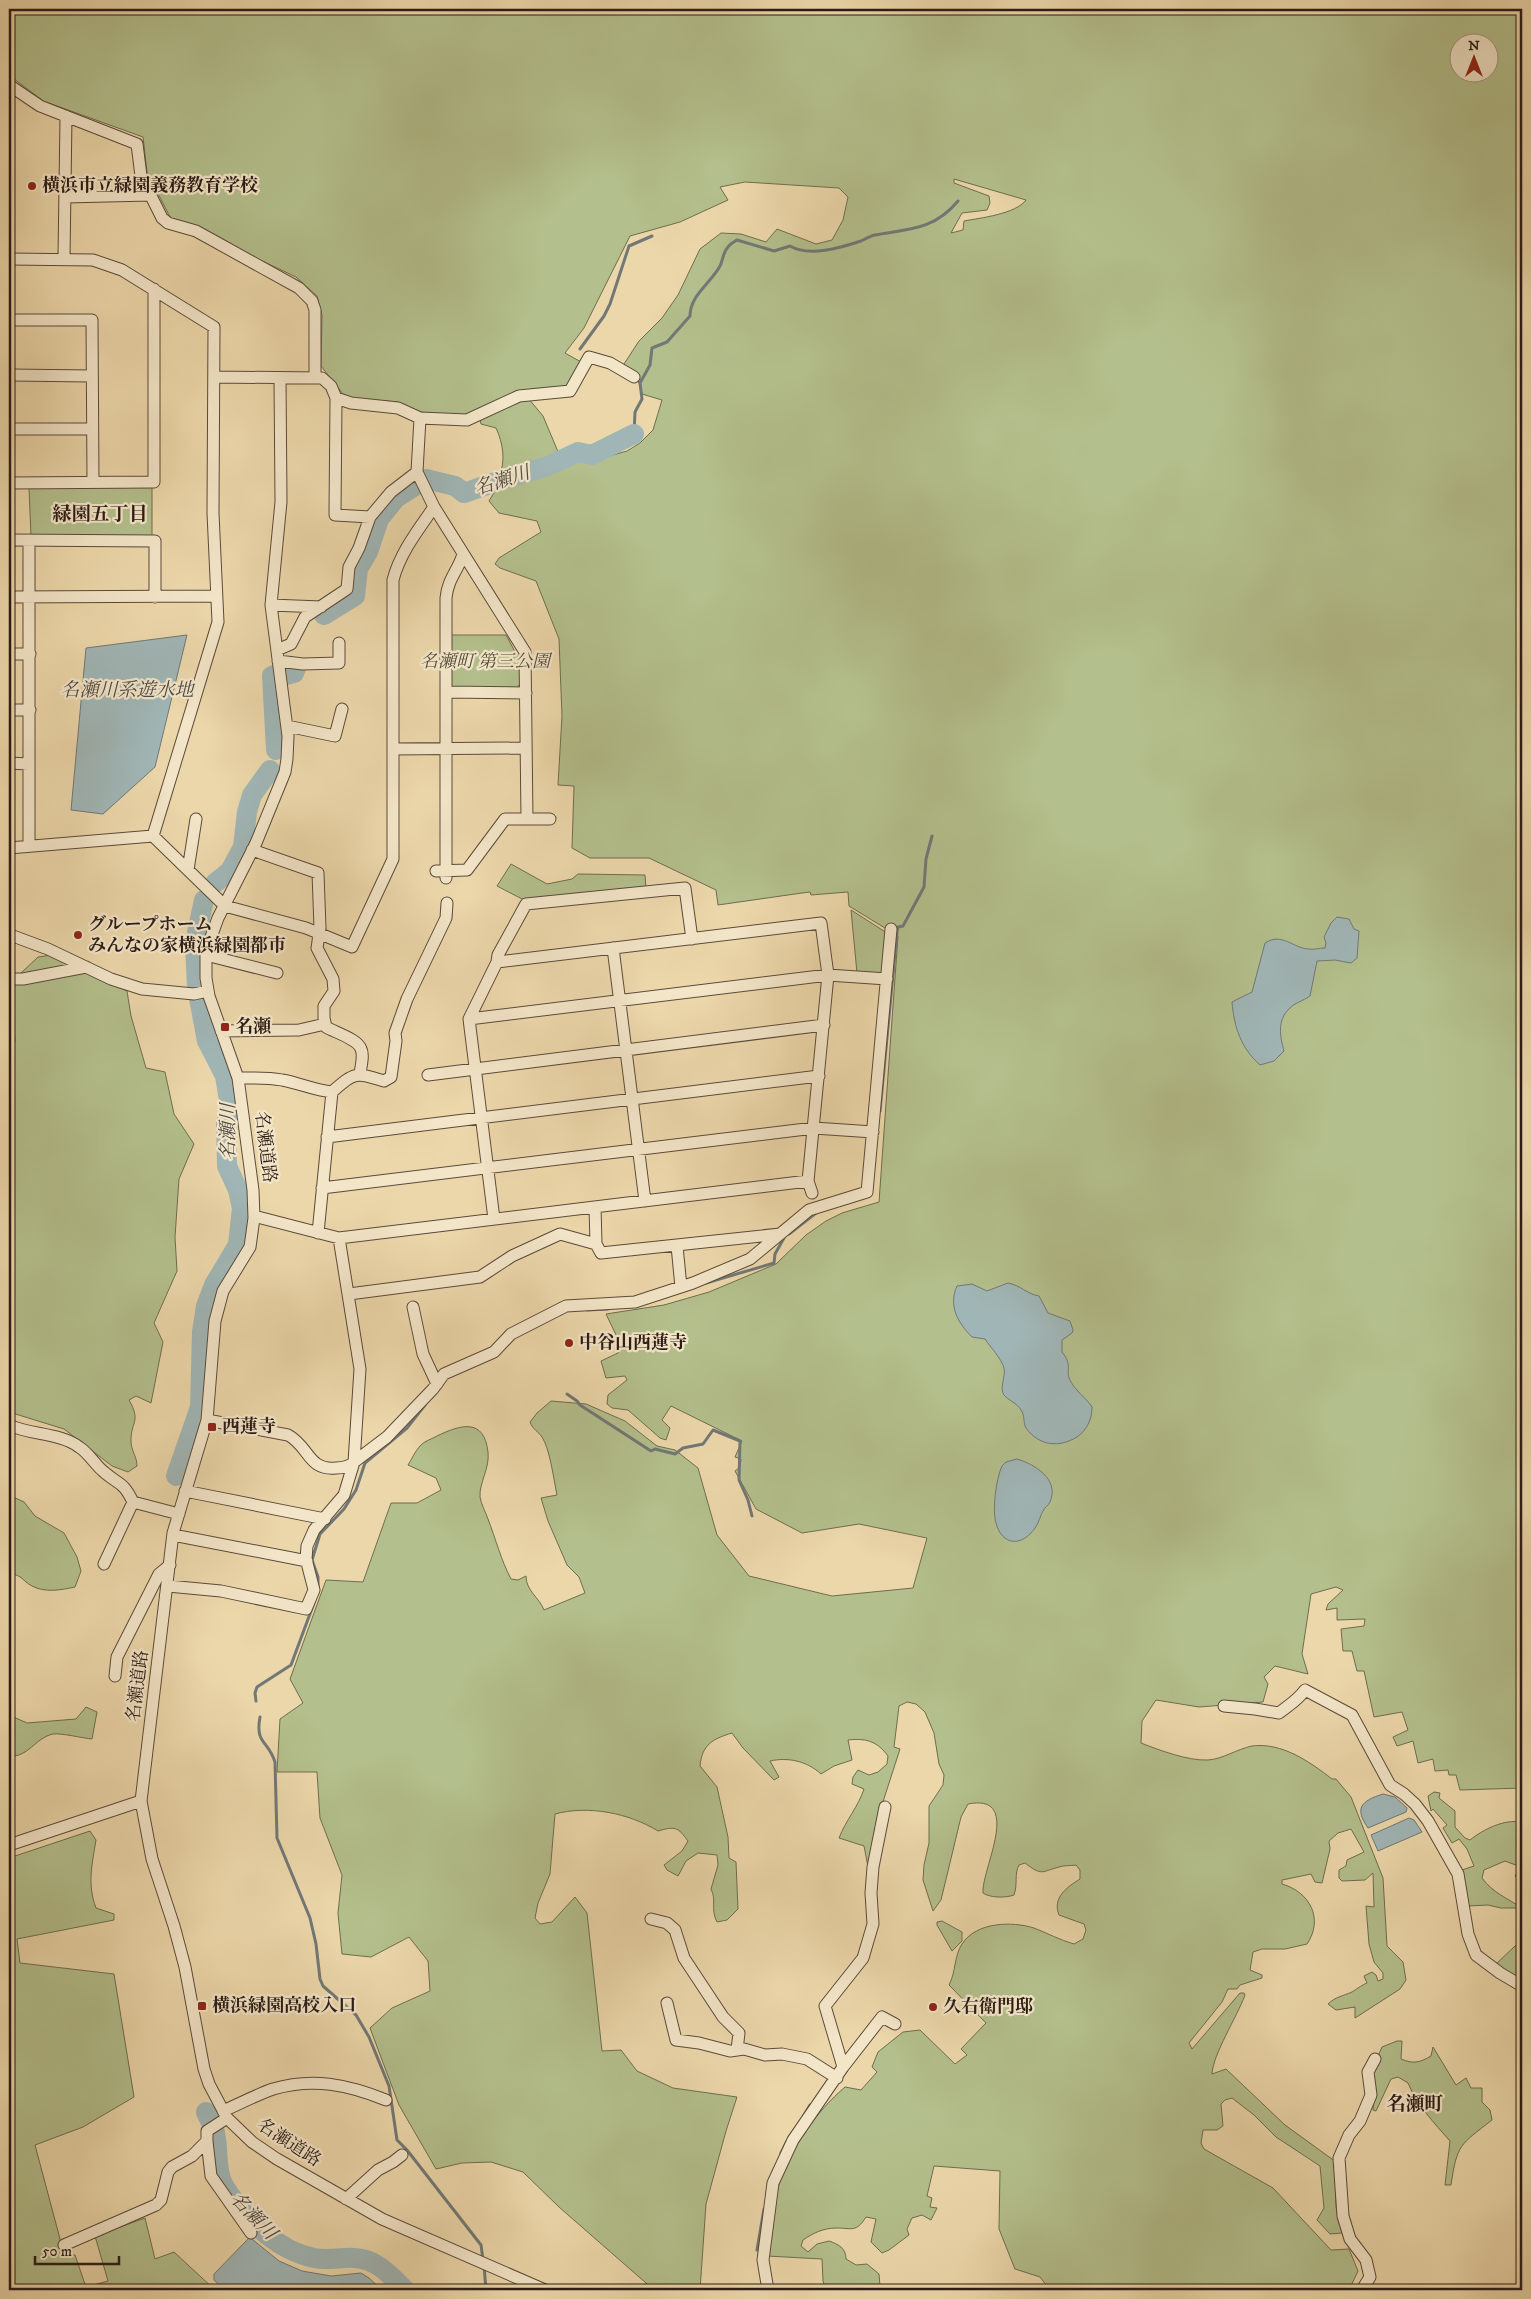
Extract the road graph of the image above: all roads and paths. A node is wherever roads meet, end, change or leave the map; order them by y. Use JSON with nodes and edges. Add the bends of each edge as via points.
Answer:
{"nodes":[{"id":1,"x":9,"y":85,"type":"edge"},
{"id":2,"x":66,"y":116,"type":"junction"},
{"id":3,"x":150,"y":195,"type":"junction"},
{"id":4,"x":65,"y":197,"type":"junction"},
{"id":5,"x":9,"y":259,"type":"edge"},
{"id":6,"x":64,"y":259,"type":"junction"},
{"id":7,"x":154,"y":289,"type":"junction"},
{"id":8,"x":9,"y":320,"type":"edge"},
{"id":9,"x":9,"y":375,"type":"edge"},
{"id":10,"x":92,"y":376,"type":"junction"},
{"id":11,"x":214,"y":377,"type":"junction"},
{"id":12,"x":314,"y":377,"type":"junction"},
{"id":13,"x":634,"y":377,"type":"dead end"},
{"id":14,"x":280,"y":378,"type":"junction"},
{"id":15,"x":336,"y":398,"type":"junction"},
{"id":16,"x":420,"y":418,"type":"junction"},
{"id":17,"x":92,"y":428,"type":"junction"},
{"id":18,"x":9,"y":429,"type":"edge"},
{"id":19,"x":417,"y":472,"type":"junction"},
{"id":20,"x":93,"y":482,"type":"junction"},
{"id":21,"x":9,"y":483,"type":"edge"},
{"id":22,"x":434,"y":507,"type":"junction"},
{"id":23,"x":370,"y":517,"type":"junction"},
{"id":24,"x":9,"y":540,"type":"edge"},
{"id":25,"x":29,"y":540,"type":"junction"},
{"id":26,"x":463,"y":554,"type":"junction"},
{"id":27,"x":216,"y":596,"type":"junction"},
{"id":28,"x":9,"y":597,"type":"edge"},
{"id":29,"x":155,"y":597,"type":"junction"},
{"id":30,"x":30,"y":598,"type":"junction"},
{"id":31,"x":271,"y":606,"type":"junction"},
{"id":32,"x":321,"y":607,"type":"junction"},
{"id":33,"x":339,"y":643,"type":"dead end"},
{"id":34,"x":9,"y":654,"type":"edge"},
{"id":35,"x":30,"y":654,"type":"junction"},
{"id":36,"x":277,"y":656,"type":"junction"},
{"id":37,"x":446,"y":692,"type":"junction"},
{"id":38,"x":526,"y":693,"type":"junction"},
{"id":39,"x":9,"y":710,"type":"edge"},
{"id":40,"x":30,"y":710,"type":"junction"},
{"id":41,"x":342,"y":710,"type":"dead end"},
{"id":42,"x":287,"y":726,"type":"junction"},
{"id":43,"x":526,"y":748,"type":"junction"},
{"id":44,"x":393,"y":749,"type":"junction"},
{"id":45,"x":446,"y":749,"type":"junction"},
{"id":46,"x":9,"y":763,"type":"edge"},
{"id":47,"x":28,"y":764,"type":"junction"},
{"id":48,"x":196,"y":819,"type":"dead end"},
{"id":49,"x":527,"y":819,"type":"junction"},
{"id":50,"x":550,"y":819,"type":"dead end"},
{"id":51,"x":153,"y":836,"type":"junction"},
{"id":52,"x":29,"y":846,"type":"junction"},
{"id":53,"x":9,"y":848,"type":"edge"},
{"id":54,"x":252,"y":850,"type":"junction"},
{"id":55,"x":188,"y":870,"type":"junction"},
{"id":56,"x":447,"y":903,"type":"dead end"},
{"id":57,"x":225,"y":906,"type":"junction"},
{"id":58,"x":892,"y":929,"type":"dead end"},
{"id":59,"x":318,"y":933,"type":"junction"},
{"id":60,"x":13,"y":936,"type":"dead end"},
{"id":61,"x":692,"y":939,"type":"junction"},
{"id":62,"x":612,"y":948,"type":"junction"},
{"id":63,"x":206,"y":955,"type":"junction"},
{"id":64,"x":497,"y":962,"type":"junction"},
{"id":65,"x":86,"y":967,"type":"junction"},
{"id":66,"x":277,"y":973,"type":"dead end"},
{"id":67,"x":828,"y":975,"type":"junction"},
{"id":68,"x":9,"y":979,"type":"edge"},
{"id":69,"x":887,"y":979,"type":"junction"},
{"id":70,"x":201,"y":992,"type":"junction"},
{"id":71,"x":619,"y":999,"type":"junction"},
{"id":72,"x":469,"y":1018,"type":"junction"},
{"id":73,"x":325,"y":1024,"type":"junction"},
{"id":74,"x":824,"y":1025,"type":"junction"},
{"id":75,"x":221,"y":1031,"type":"junction"},
{"id":76,"x":626,"y":1049,"type":"junction"},
{"id":77,"x":475,"y":1068,"type":"junction"},
{"id":78,"x":360,"y":1074,"type":"junction"},
{"id":79,"x":428,"y":1074,"type":"dead end"},
{"id":80,"x":819,"y":1076,"type":"junction"},
{"id":81,"x":238,"y":1078,"type":"junction"},
{"id":82,"x":332,"y":1092,"type":"junction"},
{"id":83,"x":632,"y":1098,"type":"junction"},
{"id":84,"x":481,"y":1118,"type":"junction"},
{"id":85,"x":814,"y":1128,"type":"junction"},
{"id":86,"x":872,"y":1132,"type":"junction"},
{"id":87,"x":327,"y":1137,"type":"junction"},
{"id":88,"x":638,"y":1148,"type":"junction"},
{"id":89,"x":488,"y":1168,"type":"junction"},
{"id":90,"x":808,"y":1181,"type":"junction"},
{"id":91,"x":322,"y":1188,"type":"junction"},
{"id":92,"x":645,"y":1201,"type":"junction"},
{"id":93,"x":813,"y":1201,"type":"junction"},
{"id":94,"x":594,"y":1207,"type":"junction"},
{"id":95,"x":254,"y":1216,"type":"junction"},
{"id":96,"x":494,"y":1219,"type":"junction"},
{"id":97,"x":318,"y":1233,"type":"junction"},
{"id":98,"x":780,"y":1234,"type":"junction"},
{"id":99,"x":339,"y":1238,"type":"junction"},
{"id":100,"x":596,"y":1244,"type":"junction"},
{"id":101,"x":677,"y":1246,"type":"junction"},
{"id":102,"x":408,"y":1286,"type":"junction"},
{"id":103,"x":681,"y":1287,"type":"junction"},
{"id":104,"x":349,"y":1294,"type":"junction"},
{"id":105,"x":437,"y":1384,"type":"junction"},
{"id":106,"x":206,"y":1420,"type":"junction"},
{"id":107,"x":9,"y":1425,"type":"edge"},
{"id":108,"x":354,"y":1462,"type":"junction"},
{"id":109,"x":185,"y":1490,"type":"junction"},
{"id":110,"x":133,"y":1502,"type":"junction"},
{"id":111,"x":179,"y":1514,"type":"junction"},
{"id":112,"x":325,"y":1519,"type":"junction"},
{"id":113,"x":173,"y":1535,"type":"junction"},
{"id":114,"x":307,"y":1561,"type":"junction"},
{"id":115,"x":104,"y":1564,"type":"dead end"},
{"id":116,"x":170,"y":1565,"type":"junction"},
{"id":117,"x":168,"y":1586,"type":"junction"},
{"id":118,"x":115,"y":1676,"type":"dead end"},
{"id":119,"x":1224,"y":1706,"type":"dead end"},
{"id":120,"x":141,"y":1801,"type":"junction"},
{"id":121,"x":885,"y":1807,"type":"dead end"},
{"id":122,"x":9,"y":1845,"type":"edge"},
{"id":123,"x":651,"y":1918,"type":"dead end"},
{"id":124,"x":1522,"y":1986,"type":"edge"},
{"id":125,"x":667,"y":2003,"type":"dead end"},
{"id":126,"x":895,"y":2024,"type":"dead end"},
{"id":127,"x":738,"y":2050,"type":"junction"},
{"id":128,"x":1376,"y":2059,"type":"dead end"},
{"id":129,"x":843,"y":2067,"type":"junction"},
{"id":130,"x":837,"y":2078,"type":"junction"},
{"id":131,"x":386,"y":2100,"type":"dead end"},
{"id":132,"x":223,"y":2118,"type":"junction"},
{"id":133,"x":207,"y":2136,"type":"junction"},
{"id":134,"x":402,"y":2155,"type":"dead end"},
{"id":135,"x":346,"y":2199,"type":"junction"},
{"id":136,"x":251,"y":2233,"type":"dead end"},
{"id":137,"x":64,"y":2245,"type":"dead end"},
{"id":138,"x":545,"y":2290,"type":"edge"},
{"id":139,"x":768,"y":2290,"type":"edge"},
{"id":140,"x":1362,"y":2290,"type":"edge"}],
"edges":[{"from":1,"to":2,"type":"street","via":[[40,106]]},
{"from":2,"to":3,"type":"street","via":[[137,144],[141,176]]},
{"from":2,"to":4,"type":"street"},
{"from":3,"to":4,"type":"street"},
{"from":3,"to":12,"type":"street","via":[[168,224],[196,231],[299,288],[312,301],[315,310]]},
{"from":4,"to":6,"type":"street"},
{"from":5,"to":6,"type":"street"},
{"from":6,"to":7,"type":"street","via":[[107,264]]},
{"from":7,"to":11,"type":"street","via":[[214,327]]},
{"from":7,"to":20,"type":"street","via":[[154,482]]},
{"from":8,"to":10,"type":"street","via":[[92,320]]},
{"from":9,"to":10,"type":"street"},
{"from":10,"to":17,"type":"street"},
{"from":11,"to":14,"type":"street"},
{"from":11,"to":27,"type":"street"},
{"from":12,"to":14,"type":"street"},
{"from":12,"to":15,"type":"street","via":[[322,378],[331,386]]},
{"from":13,"to":16,"type":"street","via":[[610,363],[588,356],[570,391],[519,396],[467,420]]},
{"from":14,"to":31,"type":"street","name":"名瀬道路","via":[[281,502]]},
{"from":15,"to":16,"type":"street","via":[[398,408]]},
{"from":15,"to":23,"type":"street","via":[[336,515]]},
{"from":16,"to":19,"type":"street"},
{"from":17,"to":18,"type":"street"},
{"from":17,"to":20,"type":"street"},
{"from":19,"to":22,"type":"street"},
{"from":19,"to":23,"type":"street","via":[[391,492]]},
{"from":20,"to":21,"type":"street"},
{"from":22,"to":26,"type":"street"},
{"from":22,"to":44,"type":"street","via":[[407,547],[393,580]]},
{"from":23,"to":32,"type":"street","via":[[360,548],[349,567],[347,589]]},
{"from":24,"to":25,"type":"street"},
{"from":25,"to":29,"type":"street","via":[[155,541]]},
{"from":25,"to":30,"type":"street"},
{"from":26,"to":37,"type":"street","via":[[447,586]]},
{"from":26,"to":38,"type":"street","via":[[526,652]]},
{"from":27,"to":29,"type":"street"},
{"from":27,"to":51,"type":"street","via":[[218,622]]},
{"from":28,"to":30,"type":"street"},
{"from":29,"to":30,"type":"street"},
{"from":30,"to":35,"type":"street"},
{"from":31,"to":32,"type":"street"},
{"from":31,"to":36,"type":"street","name":"名瀬道路"},
{"from":32,"to":36,"type":"street","via":[[305,616],[291,644]]},
{"from":33,"to":36,"type":"street","via":[[339,663],[303,664]]},
{"from":34,"to":35,"type":"street"},
{"from":35,"to":40,"type":"street"},
{"from":36,"to":42,"type":"street","name":"名瀬道路"},
{"from":37,"to":38,"type":"street"},
{"from":37,"to":45,"type":"street"},
{"from":38,"to":43,"type":"street"},
{"from":39,"to":40,"type":"street"},
{"from":40,"to":47,"type":"street"},
{"from":41,"to":42,"type":"street","via":[[335,736]]},
{"from":42,"to":54,"type":"street","name":"名瀬道路","via":[[285,772]]},
{"from":43,"to":45,"type":"street"},
{"from":43,"to":49,"type":"street"},
{"from":44,"to":45,"type":"street"},
{"from":44,"to":59,"type":"street","via":[[394,864],[352,947]]},
{"from":45,"to":49,"type":"street","via":[[443,873],[467,870],[505,819]]},
{"from":46,"to":47,"type":"street"},
{"from":47,"to":52,"type":"street"},
{"from":48,"to":55,"type":"street"},
{"from":49,"to":50,"type":"street"},
{"from":51,"to":52,"type":"street"},
{"from":51,"to":55,"type":"street"},
{"from":52,"to":53,"type":"street"},
{"from":54,"to":57,"type":"street","name":"名瀬道路"},
{"from":54,"to":59,"type":"street","via":[[318,873]]},
{"from":55,"to":57,"type":"street"},
{"from":56,"to":78,"type":"street","via":[[446,918],[407,998],[395,1033],[393,1077],[384,1081]]},
{"from":57,"to":59,"type":"street"},
{"from":57,"to":63,"type":"street","name":"名瀬道路","via":[[210,937]]},
{"from":58,"to":69,"type":"street"},
{"from":59,"to":73,"type":"street","via":[[317,948],[334,979],[334,990],[324,1006]]},
{"from":60,"to":65,"type":"street"},
{"from":61,"to":62,"type":"street"},
{"from":61,"to":64,"type":"street","via":[[685,888],[526,904]]},
{"from":61,"to":67,"type":"street","via":[[822,923]]},
{"from":62,"to":64,"type":"street"},
{"from":62,"to":71,"type":"street"},
{"from":63,"to":66,"type":"street"},
{"from":63,"to":70,"type":"street","name":"名瀬道路","via":[[206,978]]},
{"from":64,"to":72,"type":"street"},
{"from":65,"to":68,"type":"street"},
{"from":65,"to":70,"type":"street","via":[[142,989]]},
{"from":67,"to":69,"type":"street"},
{"from":67,"to":71,"type":"street"},
{"from":67,"to":74,"type":"street"},
{"from":69,"to":86,"type":"street"},
{"from":70,"to":75,"type":"street","name":"名瀬道路"},
{"from":71,"to":72,"type":"street"},
{"from":71,"to":76,"type":"street"},
{"from":72,"to":77,"type":"street"},
{"from":73,"to":75,"type":"street","via":[[299,1030]]},
{"from":73,"to":78,"type":"street","via":[[360,1046]]},
{"from":74,"to":76,"type":"street"},
{"from":74,"to":80,"type":"street"},
{"from":75,"to":81,"type":"street","name":"名瀬道路"},
{"from":76,"to":77,"type":"street"},
{"from":76,"to":83,"type":"street"},
{"from":77,"to":79,"type":"street"},
{"from":77,"to":84,"type":"street"},
{"from":78,"to":82,"type":"street","via":[[350,1077]]},
{"from":80,"to":83,"type":"street"},
{"from":80,"to":85,"type":"street"},
{"from":81,"to":82,"type":"street","via":[[284,1080]]},
{"from":81,"to":95,"type":"street","name":"名瀬道路"},
{"from":82,"to":87,"type":"street"},
{"from":83,"to":84,"type":"street"},
{"from":83,"to":88,"type":"street"},
{"from":84,"to":87,"type":"street"},
{"from":84,"to":89,"type":"street"},
{"from":85,"to":86,"type":"street"},
{"from":85,"to":88,"type":"street"},
{"from":85,"to":90,"type":"street"},
{"from":86,"to":93,"type":"street","via":[[867,1192]]},
{"from":87,"to":91,"type":"street"},
{"from":88,"to":89,"type":"street"},
{"from":88,"to":92,"type":"street"},
{"from":89,"to":91,"type":"street"},
{"from":89,"to":96,"type":"street"},
{"from":90,"to":92,"type":"street"},
{"from":90,"to":93,"type":"street"},
{"from":91,"to":97,"type":"street"},
{"from":92,"to":94,"type":"street"},
{"from":93,"to":98,"type":"street"},
{"from":94,"to":96,"type":"street"},
{"from":94,"to":100,"type":"street"},
{"from":95,"to":97,"type":"street"},
{"from":95,"to":106,"type":"street","name":"名瀬道路","via":[[250,1247],[223,1291],[215,1321]]},
{"from":96,"to":99,"type":"street"},
{"from":97,"to":99,"type":"street"},
{"from":98,"to":101,"type":"street"},
{"from":98,"to":103,"type":"street","via":[[750,1260]]},
{"from":99,"to":104,"type":"street"},
{"from":100,"to":101,"type":"street","via":[[601,1253]]},
{"from":100,"to":102,"type":"street","via":[[560,1234],[512,1256],[480,1277]]},
{"from":101,"to":103,"type":"street"},
{"from":102,"to":104,"type":"street"},
{"from":102,"to":105,"type":"street","via":[[424,1354]]},
{"from":103,"to":105,"type":"street","via":[[635,1302],[566,1306],[511,1334],[494,1352],[444,1374]]},
{"from":104,"to":108,"type":"street","via":[[360,1369]]},
{"from":105,"to":108,"type":"street","via":[[387,1437]]},
{"from":106,"to":108,"type":"street","via":[[288,1435],[296,1439],[314,1464],[323,1468],[349,1467]]},
{"from":106,"to":109,"type":"street","name":"名瀬道路"},
{"from":107,"to":110,"type":"street","via":[[66,1440],[80,1447],[104,1473],[126,1486]]},
{"from":108,"to":112,"type":"street","via":[[344,1495]]},
{"from":109,"to":111,"type":"street","name":"名瀬道路"},
{"from":109,"to":112,"type":"street"},
{"from":110,"to":111,"type":"street"},
{"from":110,"to":115,"type":"street"},
{"from":111,"to":113,"type":"street","name":"名瀬道路"},
{"from":112,"to":114,"type":"street","via":[[314,1530],[307,1546]]},
{"from":113,"to":114,"type":"street"},
{"from":113,"to":116,"type":"street","name":"名瀬道路"},
{"from":114,"to":117,"type":"street","via":[[314,1590],[306,1609],[221,1591]]},
{"from":116,"to":117,"type":"street","name":"名瀬道路"},
{"from":116,"to":118,"type":"street","via":[[159,1574],[117,1657]]},
{"from":117,"to":120,"type":"street","name":"名瀬道路"},
{"from":119,"to":124,"type":"street","via":[[1279,1713],[1298,1700],[1305,1690],[1352,1715],[1390,1785],[1415,1804],[1428,1821],[1458,1874],[1468,1934],[1476,1955]]},
{"from":120,"to":122,"type":"street"},
{"from":120,"to":132,"type":"street","name":"名瀬道路","via":[[152,1859],[185,1967],[204,2069]]},
{"from":121,"to":129,"type":"street","via":[[873,1867],[873,1924],[864,1958],[824,2006]]},
{"from":123,"to":127,"type":"street","via":[[667,1923],[675,1930],[684,1958],[704,1991],[738,2033]]},
{"from":125,"to":127,"type":"street","via":[[676,2040]]},
{"from":126,"to":129,"type":"street","via":[[882,2017]]},
{"from":127,"to":130,"type":"street","via":[[807,2059]]},
{"from":128,"to":140,"type":"street","via":[[1368,2072],[1371,2095],[1339,2158],[1343,2216],[1350,2239],[1366,2260],[1370,2277]]},
{"from":129,"to":130,"type":"street"},
{"from":130,"to":139,"type":"street","via":[[793,2140],[773,2183],[763,2260]]},
{"from":131,"to":132,"type":"street","via":[[339,2084],[308,2084],[273,2090]]},
{"from":132,"to":133,"type":"street"},
{"from":132,"to":135,"type":"street","name":"名瀬道路","via":[[277,2160]]},
{"from":133,"to":136,"type":"street","via":[[211,2176]]},
{"from":133,"to":137,"type":"street","via":[[198,2151],[168,2172],[162,2200],[156,2205]]},
{"from":134,"to":135,"type":"street","via":[[378,2170]]},
{"from":135,"to":138,"type":"street","name":"名瀬道路","via":[[382,2219]]}]}
